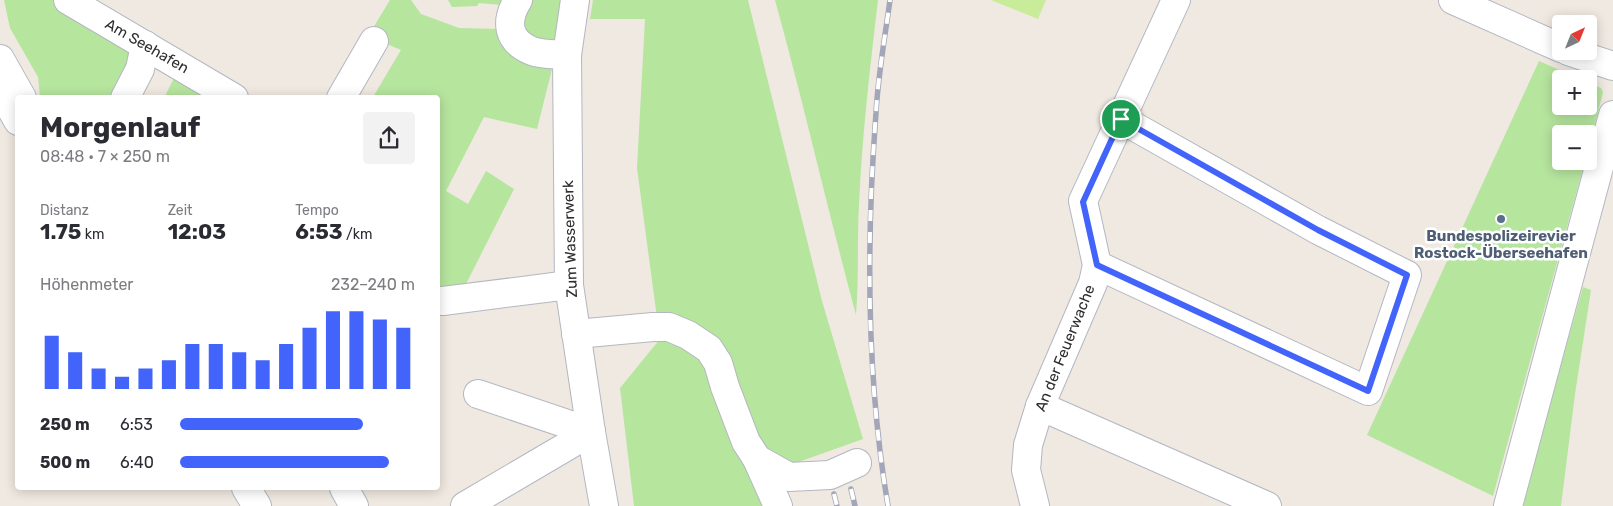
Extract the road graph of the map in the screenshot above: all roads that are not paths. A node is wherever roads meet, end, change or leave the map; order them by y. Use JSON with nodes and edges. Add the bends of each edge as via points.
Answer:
{"nodes":[{"id":1,"x":68,"y":0,"type":"edge"},
{"id":2,"x":518,"y":0,"type":"edge"},
{"id":3,"x":575,"y":0,"type":"edge"},
{"id":4,"x":1176,"y":0,"type":"edge"},
{"id":5,"x":1453,"y":0,"type":"edge"},
{"id":6,"x":374,"y":42,"type":"dead end"},
{"id":7,"x":1552,"y":44,"type":"edge"},
{"id":8,"x":144,"y":45,"type":"junction"},
{"id":9,"x":567,"y":56,"type":"junction"},
{"id":10,"x":0,"y":59,"type":"edge"},
{"id":11,"x":1595,"y":60,"type":"edge"},
{"id":12,"x":1613,"y":66,"type":"edge"},
{"id":13,"x":0,"y":89,"type":"edge"},
{"id":14,"x":20,"y":95,"type":"edge"},
{"id":15,"x":126,"y":95,"type":"edge"},
{"id":16,"x":229,"y":95,"type":"edge"},
{"id":17,"x":343,"y":95,"type":"edge"},
{"id":18,"x":1613,"y":115,"type":"edge"},
{"id":19,"x":1121,"y":119,"type":"junction"},
{"id":20,"x":7,"y":127,"type":"edge"},
{"id":21,"x":1097,"y":265,"type":"junction"},
{"id":22,"x":569,"y":285,"type":"junction"},
{"id":23,"x":440,"y":301,"type":"edge"},
{"id":24,"x":576,"y":334,"type":"junction"},
{"id":25,"x":478,"y":394,"type":"dead end"},
{"id":26,"x":1040,"y":406,"type":"junction"},
{"id":27,"x":591,"y":432,"type":"junction"},
{"id":28,"x":757,"y":459,"type":"junction"},
{"id":29,"x":857,"y":463,"type":"dead end"},
{"id":30,"x":247,"y":490,"type":"edge"},
{"id":31,"x":345,"y":490,"type":"edge"},
{"id":32,"x":257,"y":506,"type":"edge"},
{"id":33,"x":354,"y":506,"type":"edge"},
{"id":34,"x":465,"y":506,"type":"edge"},
{"id":35,"x":604,"y":506,"type":"edge"},
{"id":36,"x":778,"y":506,"type":"edge"},
{"id":37,"x":1035,"y":506,"type":"edge"},
{"id":38,"x":1267,"y":506,"type":"edge"},
{"id":39,"x":1508,"y":506,"type":"edge"}],
"edges":[{"from":1,"to":8,"type":"street","name":"Am Seehafen"},
{"from":2,"to":9,"type":"street","via":[[510,19],[510,30],[519,42],[533,52]]},
{"from":3,"to":9,"type":"street","name":"Zum Wasserwerk"},
{"from":4,"to":19,"type":"street","name":"An der Feuerwache"},
{"from":5,"to":7,"type":"street"},
{"from":6,"to":17,"type":"street"},
{"from":8,"to":15,"type":"street","via":[[140,68]]},
{"from":8,"to":16,"type":"street","name":"Am Seehafen"},
{"from":9,"to":22,"type":"street","name":"Zum Wasserwerk"},
{"from":10,"to":14,"type":"street"},
{"from":11,"to":12,"type":"street"},
{"from":13,"to":20,"type":"street"},
{"from":18,"to":39,"type":"street"},
{"from":19,"to":21,"type":"street","name":"An der Feuerwache","via":[[1083,202]]},
{"from":19,"to":21,"type":"street","via":[[1318,230],[1407,275],[1368,391]]},
{"from":21,"to":26,"type":"street","name":"An der Feuerwache","via":[[1093,283]]},
{"from":22,"to":23,"type":"street"},
{"from":22,"to":24,"type":"street","name":"Zum Wasserwerk"},
{"from":24,"to":27,"type":"street","name":"Zum Wasserwerk"},
{"from":24,"to":28,"type":"street","via":[[669,327],[695,339],[718,363],[746,442]]},
{"from":25,"to":27,"type":"street"},
{"from":26,"to":37,"type":"street","name":"An der Feuerwache","via":[[1028,445],[1026,470]]},
{"from":26,"to":38,"type":"street"},
{"from":27,"to":34,"type":"street"},
{"from":27,"to":35,"type":"street","name":"Zum Wasserwerk"},
{"from":28,"to":29,"type":"street","via":[[789,477],[830,475]]},
{"from":28,"to":36,"type":"street"},
{"from":30,"to":32,"type":"street"},
{"from":31,"to":33,"type":"street"}]}
